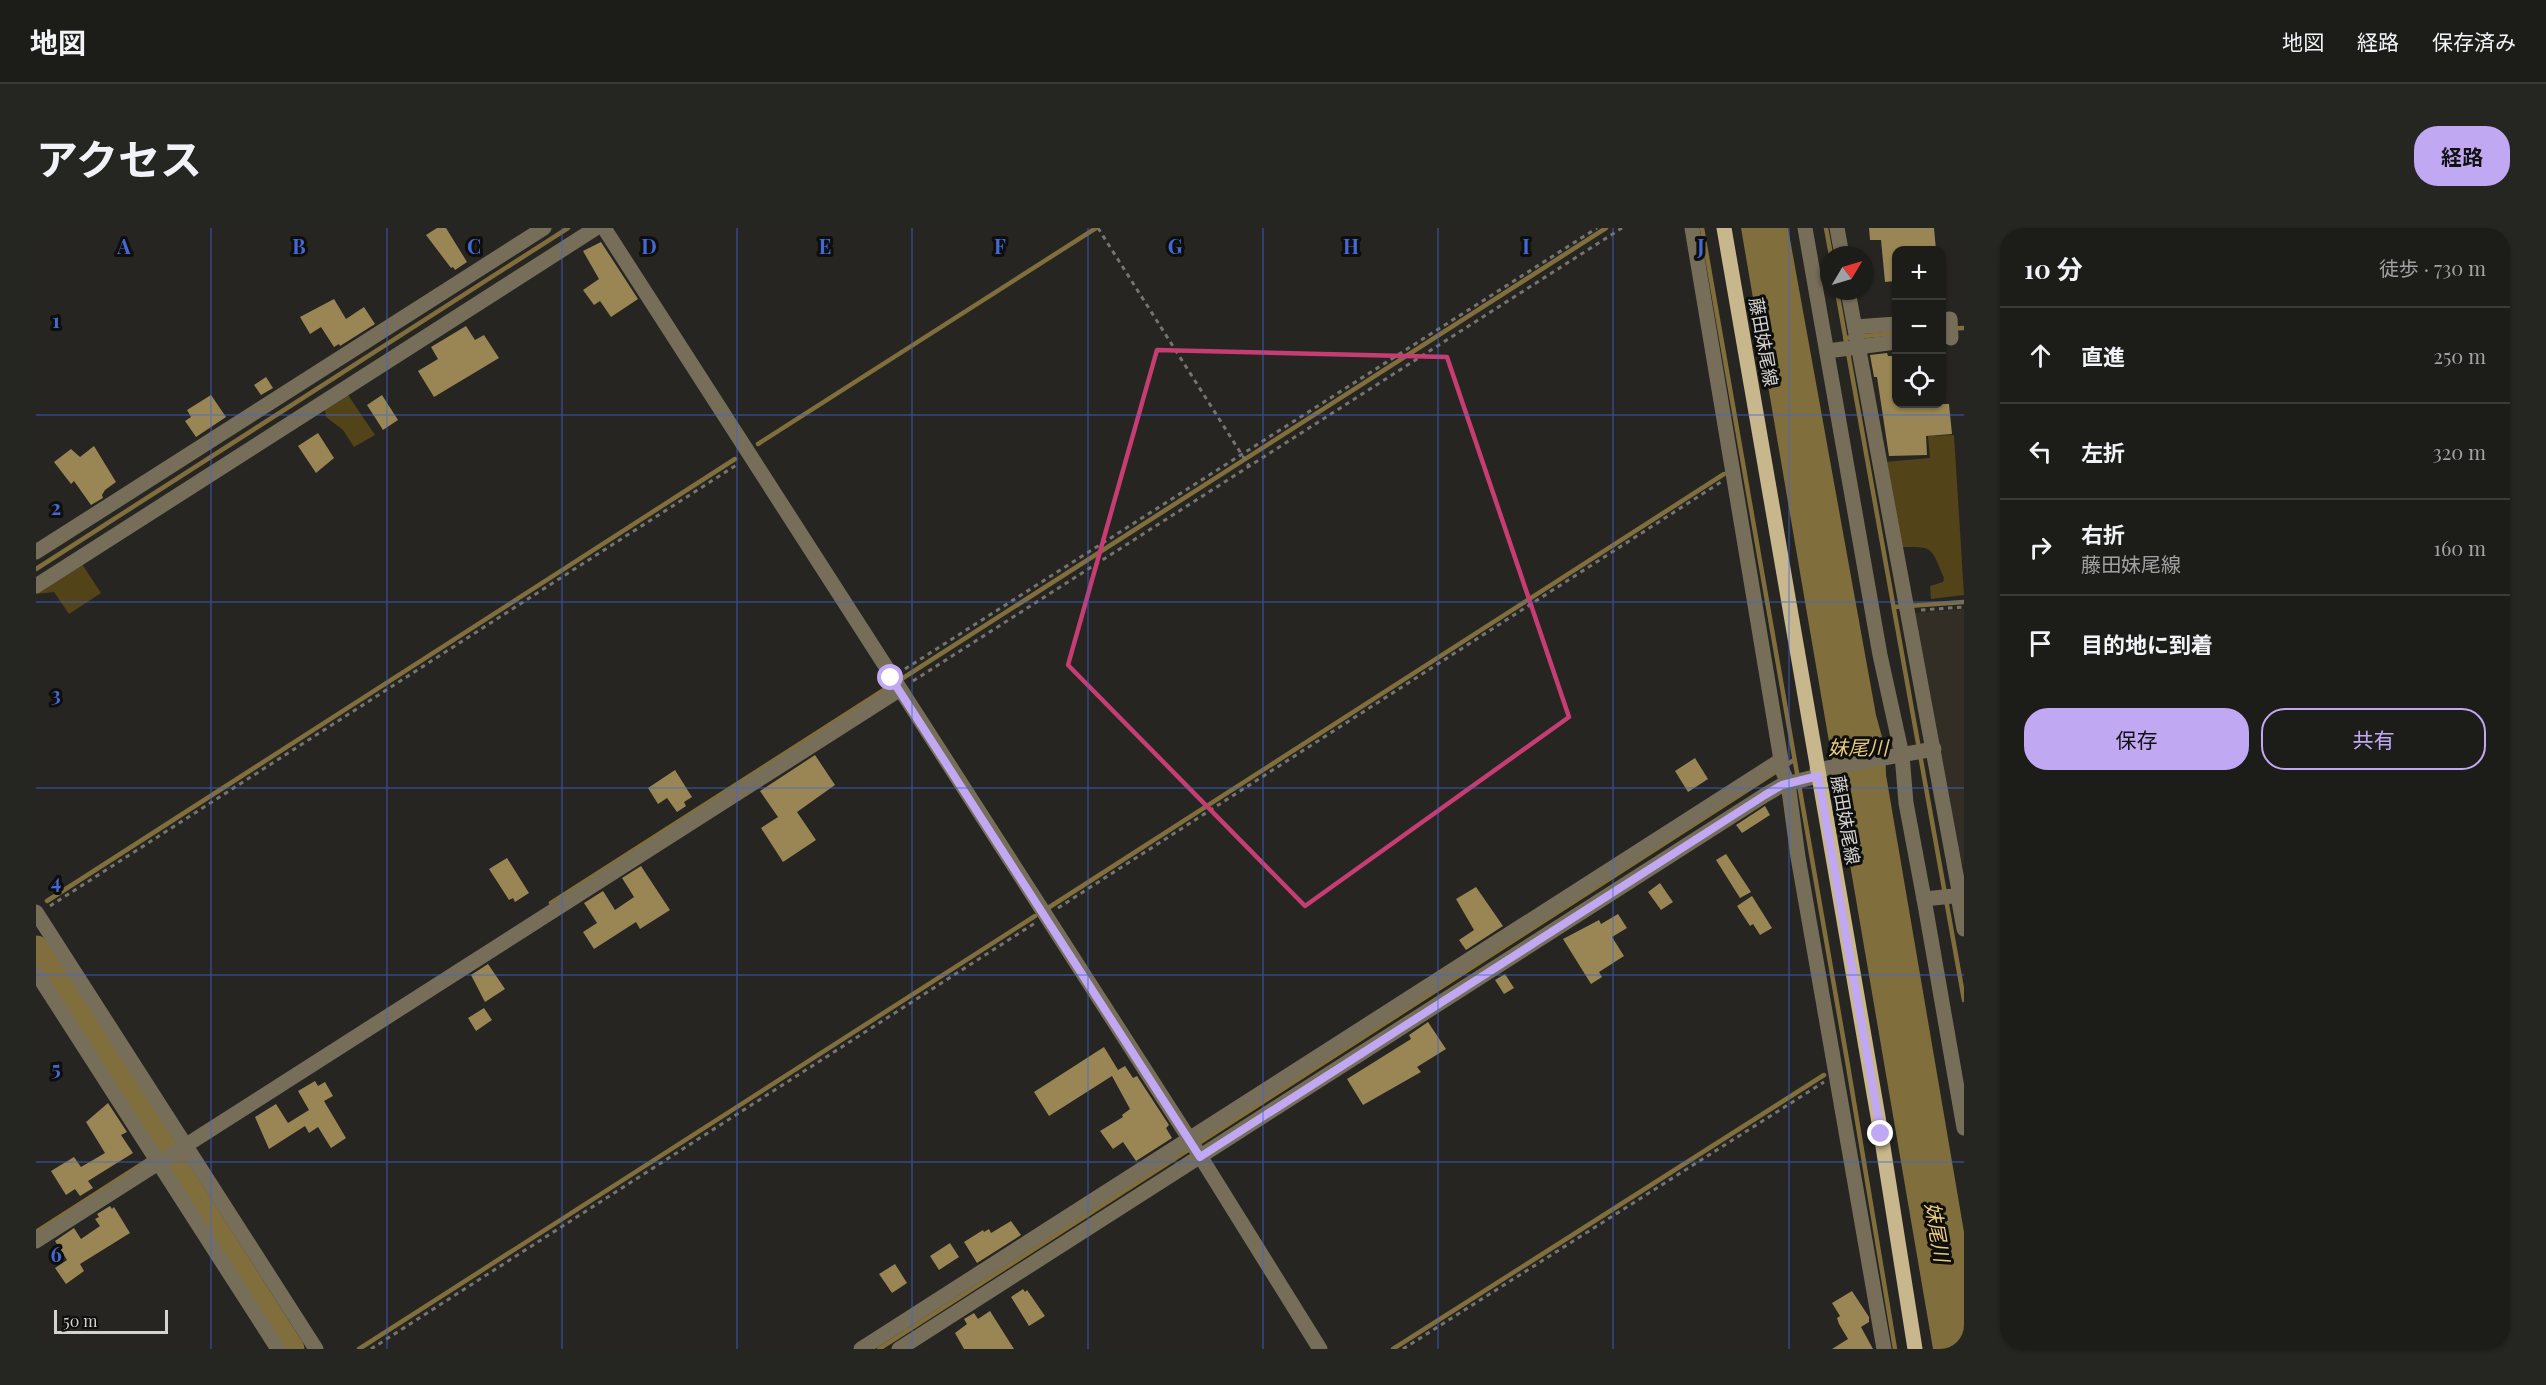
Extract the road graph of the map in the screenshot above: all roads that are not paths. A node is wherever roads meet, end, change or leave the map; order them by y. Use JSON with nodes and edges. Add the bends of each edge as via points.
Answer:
{"nodes":[{"id":1,"x":544,"y":228,"type":"edge"},
{"id":2,"x":596,"y":228,"type":"edge"},
{"id":3,"x":604,"y":228,"type":"edge"},
{"id":4,"x":1692,"y":228,"type":"edge"},
{"id":5,"x":1724,"y":228,"type":"edge"},
{"id":6,"x":1806,"y":228,"type":"edge"},
{"id":7,"x":1838,"y":228,"type":"edge"},
{"id":8,"x":1841,"y":246,"type":"edge"},
{"id":9,"x":1848,"y":300,"type":"edge"},
{"id":10,"x":1892,"y":325,"type":"edge"},
{"id":11,"x":1850,"y":341,"type":"junction"},
{"id":12,"x":1892,"y":342,"type":"edge"},
{"id":13,"x":36,"y":552,"type":"edge"},
{"id":14,"x":36,"y":586,"type":"edge"},
{"id":15,"x":895,"y":684,"type":"junction"},
{"id":16,"x":1914,"y":753,"type":"junction"},
{"id":17,"x":1799,"y":773,"type":"junction"},
{"id":18,"x":1956,"y":892,"type":"edge"},
{"id":19,"x":1924,"y":899,"type":"junction"},
{"id":20,"x":37,"y":915,"type":"edge"},
{"id":21,"x":1964,"y":929,"type":"edge"},
{"id":22,"x":36,"y":972,"type":"edge"},
{"id":23,"x":1964,"y":1128,"type":"edge"},
{"id":24,"x":1194,"y":1148,"type":"junction"},
{"id":25,"x":165,"y":1156,"type":"junction"},
{"id":26,"x":36,"y":1242,"type":"edge"},
{"id":27,"x":278,"y":1349,"type":"edge"},
{"id":28,"x":316,"y":1349,"type":"edge"},
{"id":29,"x":861,"y":1349,"type":"edge"},
{"id":30,"x":899,"y":1349,"type":"edge"},
{"id":31,"x":1320,"y":1349,"type":"edge"},
{"id":32,"x":1884,"y":1349,"type":"edge"},
{"id":33,"x":1915,"y":1349,"type":"edge"}],
"edges":[{"from":1,"to":13,"type":"street"},
{"from":2,"to":14,"type":"street"},
{"from":3,"to":15,"type":"street"},
{"from":4,"to":17,"type":"street","via":[[1781,755]]},
{"from":5,"to":17,"type":"main road","name":"藤田妹尾線"},
{"from":6,"to":11,"type":"street"},
{"from":7,"to":8,"type":"street"},
{"from":9,"to":11,"type":"street"},
{"from":10,"to":11,"type":"street"},
{"from":11,"to":12,"type":"street"},
{"from":11,"to":16,"type":"street","via":[[1907,607]]},
{"from":11,"to":16,"type":"street","via":[[1880,655]]},
{"from":15,"to":24,"type":"street"},
{"from":15,"to":25,"type":"street"},
{"from":16,"to":17,"type":"street"},
{"from":16,"to":18,"type":"street"},
{"from":16,"to":19,"type":"street","via":[[1906,803]]},
{"from":17,"to":24,"type":"street"},
{"from":17,"to":24,"type":"street"},
{"from":17,"to":32,"type":"street","via":[[1798,857]]},
{"from":17,"to":33,"type":"main road","name":"藤田妹尾線","via":[[1879,1122]]},
{"from":18,"to":19,"type":"street"},
{"from":18,"to":21,"type":"street"},
{"from":19,"to":23,"type":"street"},
{"from":20,"to":25,"type":"street"},
{"from":22,"to":25,"type":"street"},
{"from":24,"to":29,"type":"street"},
{"from":24,"to":30,"type":"street"},
{"from":24,"to":31,"type":"street"},
{"from":25,"to":26,"type":"street"},
{"from":25,"to":27,"type":"street"},
{"from":25,"to":28,"type":"street"}]}
